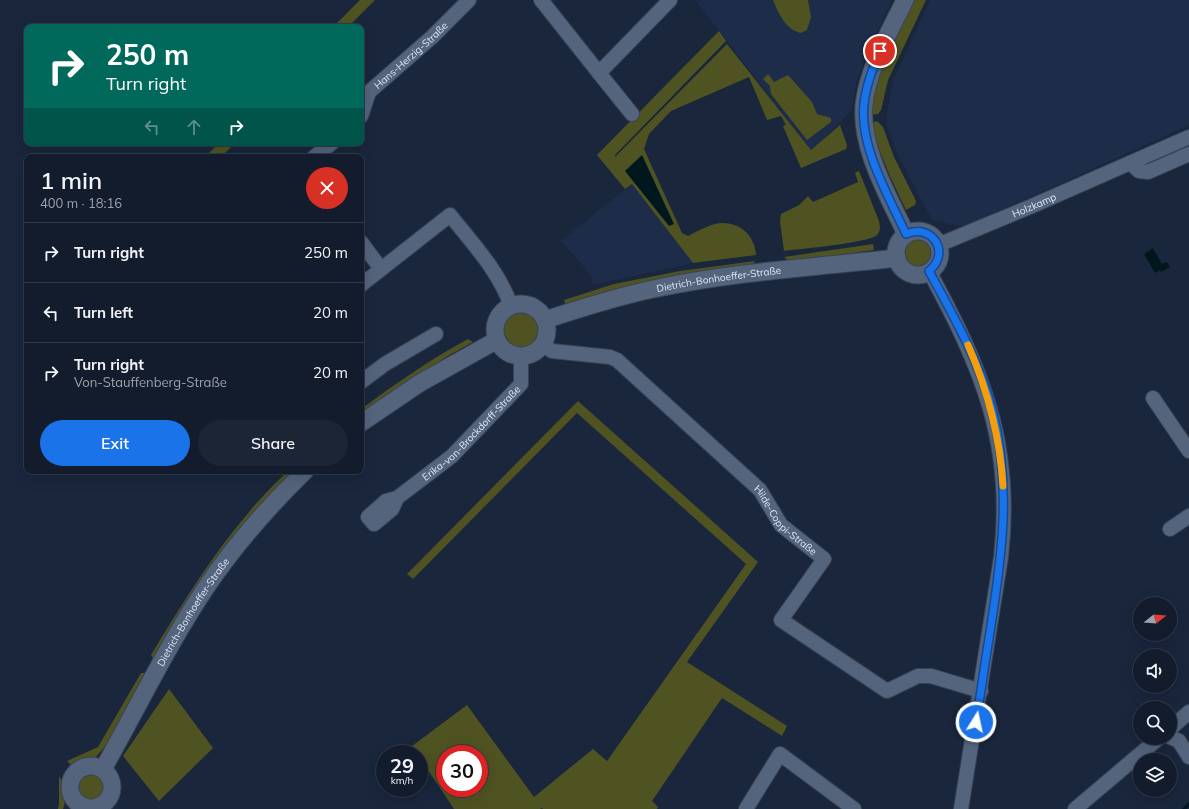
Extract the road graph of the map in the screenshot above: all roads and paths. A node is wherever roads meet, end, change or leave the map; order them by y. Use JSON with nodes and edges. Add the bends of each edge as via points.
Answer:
{"nodes":[{"id":1,"x":469,"y":0,"type":"edge"},
{"id":2,"x":541,"y":0,"type":"edge"},
{"id":3,"x":670,"y":0,"type":"edge"},
{"id":4,"x":905,"y":0,"type":"edge"},
{"id":5,"x":599,"y":73,"type":"junction"},
{"id":6,"x":364,"y":108,"type":"edge"},
{"id":7,"x":632,"y":114,"type":"dead end"},
{"id":8,"x":1189,"y":137,"type":"edge"},
{"id":9,"x":328,"y":146,"type":"edge"},
{"id":10,"x":318,"y":154,"type":"edge"},
{"id":11,"x":1189,"y":154,"type":"edge"},
{"id":12,"x":1130,"y":163,"type":"junction"},
{"id":13,"x":906,"y":234,"type":"junction"},
{"id":14,"x":938,"y":245,"type":"junction"},
{"id":15,"x":364,"y":246,"type":"edge"},
{"id":16,"x":897,"y":258,"type":"junction"},
{"id":17,"x":381,"y":269,"type":"junction"},
{"id":18,"x":929,"y":271,"type":"junction"},
{"id":19,"x":364,"y":283,"type":"edge"},
{"id":20,"x":511,"y":306,"type":"junction"},
{"id":21,"x":545,"y":320,"type":"junction"},
{"id":22,"x":436,"y":334,"type":"dead end"},
{"id":23,"x":497,"y":340,"type":"junction"},
{"id":24,"x":543,"y":345,"type":"junction"},
{"id":25,"x":521,"y":356,"type":"junction"},
{"id":26,"x":364,"y":380,"type":"edge"},
{"id":27,"x":1153,"y":398,"type":"dead end"},
{"id":28,"x":364,"y":421,"type":"edge"},
{"id":29,"x":1189,"y":451,"type":"edge"},
{"id":30,"x":302,"y":474,"type":"edge"},
{"id":31,"x":397,"y":498,"type":"dead end"},
{"id":32,"x":1189,"y":516,"type":"edge"},
{"id":33,"x":1170,"y":529,"type":"dead end"},
{"id":34,"x":981,"y":691,"type":"junction"},
{"id":35,"x":1189,"y":712,"type":"edge"},
{"id":36,"x":1177,"y":723,"type":"edge"},
{"id":37,"x":1177,"y":740,"type":"edge"},
{"id":38,"x":1151,"y":745,"type":"edge"},
{"id":39,"x":1189,"y":757,"type":"edge"},
{"id":40,"x":103,"y":769,"type":"junction"},
{"id":41,"x":78,"y":806,"type":"edge"},
{"id":42,"x":746,"y":809,"type":"edge"},
{"id":43,"x":854,"y":809,"type":"edge"},
{"id":44,"x":961,"y":809,"type":"edge"},
{"id":45,"x":1075,"y":809,"type":"edge"}],
"edges":[{"from":1,"to":6,"type":"street","name":"Hans-Herzig-Straße","via":[[370,92]]},
{"from":2,"to":5,"type":"street"},
{"from":3,"to":5,"type":"street"},
{"from":4,"to":13,"type":"street","via":[[874,66],[864,111],[866,135],[872,156]]},
{"from":5,"to":7,"type":"street"},
{"from":8,"to":12,"type":"street","name":"Holzkamp"},
{"from":9,"to":10,"type":"street"},
{"from":11,"to":12,"type":"street","via":[[1148,172],[1139,171]]},
{"from":12,"to":14,"type":"street","name":"Holzkamp"},
{"from":13,"to":14,"type":"street","via":[[925,232]]},
{"from":13,"to":16,"type":"street","via":[[898,244]]},
{"from":14,"to":18,"type":"street","via":[[937,263]]},
{"from":15,"to":17,"type":"street"},
{"from":16,"to":18,"type":"street","via":[[903,269],[909,273],[916,275]]},
{"from":16,"to":21,"type":"street","name":"Dietrich-Bonhoeffer-Straße","via":[[688,282],[620,297]]},
{"from":17,"to":19,"type":"street"},
{"from":17,"to":20,"type":"street","via":[[450,215],[496,274]]},
{"from":18,"to":34,"type":"street","via":[[980,374],[994,418],[1001,455],[1004,534]]},
{"from":20,"to":21,"type":"street","via":[[528,305],[535,308]]},
{"from":20,"to":23,"type":"street","via":[[497,319]]},
{"from":21,"to":24,"type":"street","via":[[546,337]]},
{"from":22,"to":26,"type":"street","via":[[385,364]]},
{"from":23,"to":25,"type":"street","via":[[507,352]]},
{"from":23,"to":28,"type":"street","via":[[420,382]]},
{"from":24,"to":25,"type":"street","via":[[529,355]]},
{"from":24,"to":34,"type":"street","name":"Hilde-Coppi-Straße","via":[[552,351],[610,357],[617,360],[760,490],[781,525],[824,559],[781,620],[887,691],[918,676],[937,678]]},
{"from":25,"to":31,"type":"street","name":"Erika-von-Brockdorff-Straße","via":[[521,384],[452,456]]},
{"from":27,"to":29,"type":"street"},
{"from":30,"to":40,"type":"street","name":"Dietrich-Bonhoeffer-Straße","via":[[251,528],[205,589]]},
{"from":32,"to":33,"type":"street"},
{"from":34,"to":44,"type":"street"},
{"from":35,"to":36,"type":"street"},
{"from":37,"to":39,"type":"street"},
{"from":38,"to":45,"type":"street"},
{"from":40,"to":41,"type":"street","via":[[87,766],[79,769],[73,776],[70,786]]},
{"from":40,"to":41,"type":"street","via":[[112,781],[109,799],[96,807]]},
{"from":42,"to":43,"type":"street","via":[[780,754]]}]}
